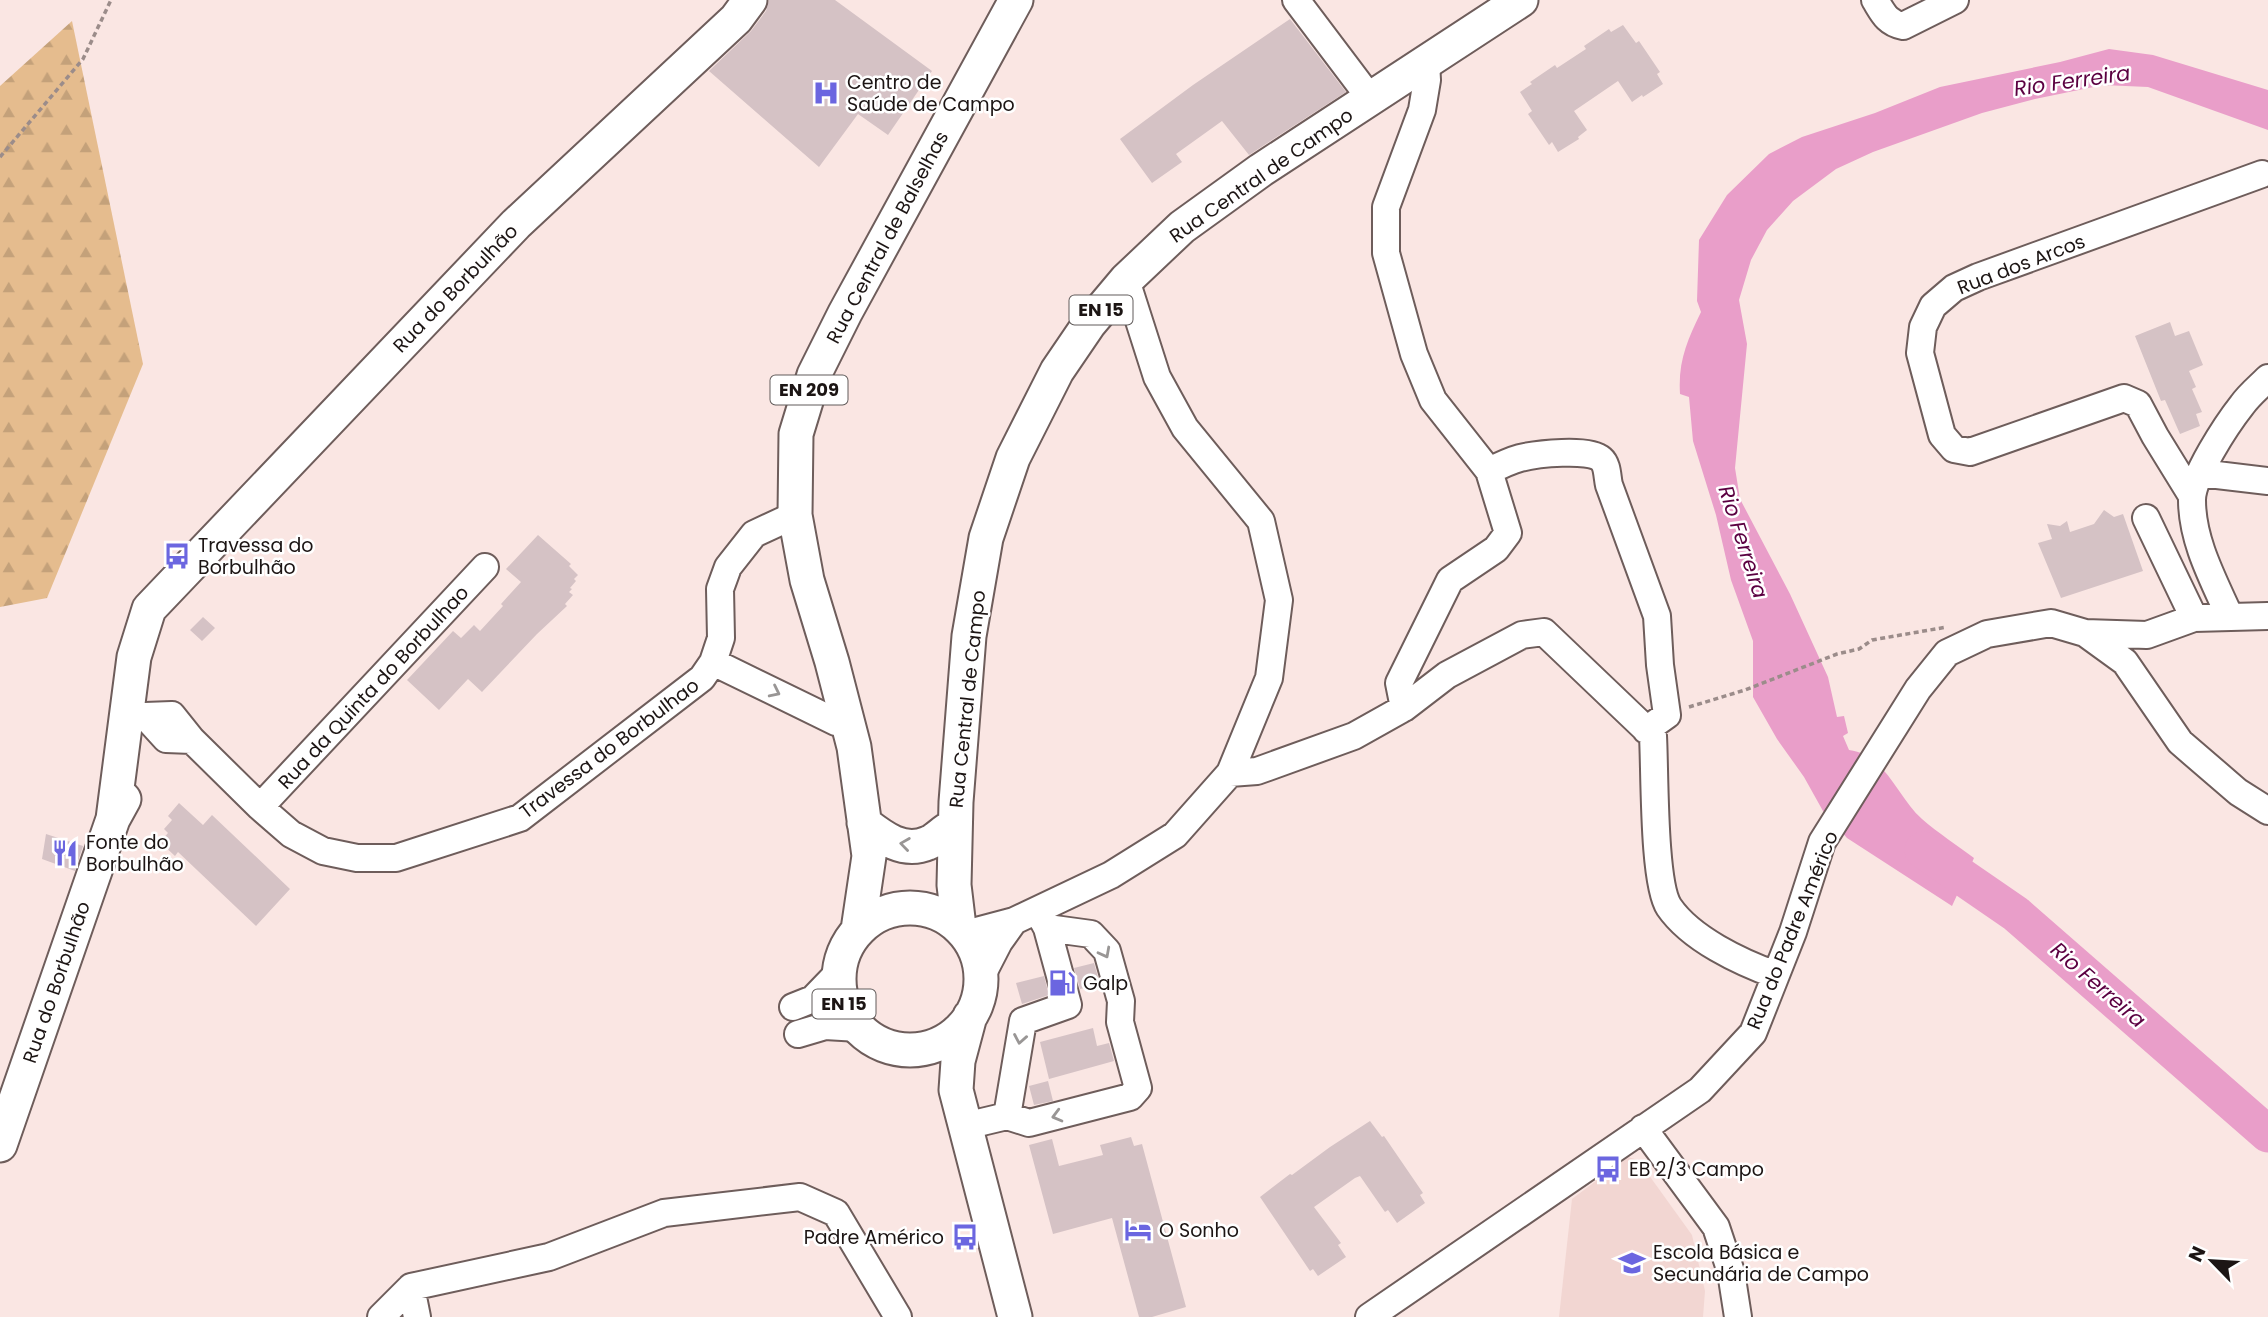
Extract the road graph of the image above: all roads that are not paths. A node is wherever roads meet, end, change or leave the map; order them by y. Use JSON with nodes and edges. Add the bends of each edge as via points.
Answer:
{"nodes":[{"id":1,"x":750,"y":0,"type":"edge"},
{"id":2,"x":1016,"y":0,"type":"edge"},
{"id":3,"x":1296,"y":0,"type":"edge"},
{"id":4,"x":1521,"y":0,"type":"edge"},
{"id":5,"x":1875,"y":0,"type":"edge"},
{"id":6,"x":1955,"y":0,"type":"edge"},
{"id":7,"x":1426,"y":62,"type":"junction"},
{"id":8,"x":1370,"y":98,"type":"junction"},
{"id":9,"x":2262,"y":174,"type":"dead end"},
{"id":10,"x":1126,"y":280,"type":"junction"},
{"id":11,"x":2268,"y":378,"type":"edge"},
{"id":12,"x":1489,"y":471,"type":"junction"},
{"id":13,"x":2196,"y":484,"type":"junction"},
{"id":14,"x":2265,"y":484,"type":"edge"},
{"id":15,"x":796,"y":514,"type":"junction"},
{"id":16,"x":2146,"y":518,"type":"dead end"},
{"id":17,"x":485,"y":567,"type":"dead end"},
{"id":18,"x":169,"y":587,"type":"junction"},
{"id":19,"x":2268,"y":615,"type":"edge"},
{"id":20,"x":2230,"y":617,"type":"junction"},
{"id":21,"x":2194,"y":618,"type":"junction"},
{"id":22,"x":2085,"y":633,"type":"junction"},
{"id":23,"x":2147,"y":635,"type":"junction"},
{"id":24,"x":713,"y":662,"type":"junction"},
{"id":25,"x":2125,"y":662,"type":"junction"},
{"id":26,"x":1404,"y":708,"type":"junction"},
{"id":27,"x":135,"y":717,"type":"junction"},
{"id":28,"x":1657,"y":723,"type":"junction"},
{"id":29,"x":848,"y":724,"type":"junction"},
{"id":30,"x":1230,"y":773,"type":"junction"},
{"id":31,"x":260,"y":807,"type":"junction"},
{"id":32,"x":2268,"y":811,"type":"edge"},
{"id":33,"x":951,"y":816,"type":"junction"},
{"id":34,"x":864,"y":823,"type":"junction"},
{"id":35,"x":869,"y":856,"type":"junction"},
{"id":36,"x":912,"y":908,"type":"junction"},
{"id":37,"x":1033,"y":920,"type":"junction"},
{"id":38,"x":858,"y":930,"type":"junction"},
{"id":39,"x":962,"y":930,"type":"junction"},
{"id":40,"x":840,"y":971,"type":"junction"},
{"id":41,"x":1776,"y":975,"type":"junction"},
{"id":42,"x":981,"y":977,"type":"junction"},
{"id":43,"x":793,"y":1007,"type":"dead end"},
{"id":44,"x":970,"y":1016,"type":"junction"},
{"id":45,"x":859,"y":1028,"type":"junction"},
{"id":46,"x":798,"y":1034,"type":"dead end"},
{"id":47,"x":903,"y":1049,"type":"junction"},
{"id":48,"x":956,"y":1090,"type":"junction"},
{"id":49,"x":1007,"y":1116,"type":"junction"},
{"id":50,"x":965,"y":1126,"type":"junction"},
{"id":51,"x":1643,"y":1128,"type":"junction"},
{"id":52,"x":0,"y":1145,"type":"edge"},
{"id":53,"x":411,"y":1287,"type":"junction"},
{"id":54,"x":381,"y":1317,"type":"edge"},
{"id":55,"x":417,"y":1317,"type":"edge"},
{"id":56,"x":898,"y":1317,"type":"edge"},
{"id":57,"x":1015,"y":1317,"type":"edge"},
{"id":58,"x":1369,"y":1317,"type":"edge"},
{"id":59,"x":1738,"y":1317,"type":"edge"}],
"edges":[{"from":1,"to":18,"type":"main road","name":"Rua do Borbulhão","via":[[736,19],[516,224]]},
{"from":2,"to":15,"type":"main road","name":"Rua Central de Balselhas","number":"EN 209","via":[[814,376],[796,434]]},
{"from":3,"to":8,"type":"street"},
{"from":4,"to":7,"type":"main road","name":"Rua Central de Campo","number":"EN 15"},
{"from":5,"to":6,"type":"street","via":[[1886,19],[1903,26]]},
{"from":7,"to":8,"type":"main road","name":"Rua Central de Campo","number":"EN 15"},
{"from":7,"to":12,"type":"street","via":[[1422,110],[1386,207],[1386,253],[1414,354],[1433,400]]},
{"from":8,"to":10,"type":"main road","name":"Rua Central de Campo","number":"EN 15","via":[[1182,227]]},
{"from":9,"to":13,"type":"street","name":"Rua dos Arcos","via":[[1954,288],[1933,306],[1923,327],[1920,353],[1942,435],[1954,449],[1970,452],[2124,398],[2138,404],[2155,436]]},
{"from":10,"to":30,"type":"street","via":[[1157,377],[1185,428],[1261,521],[1279,600],[1269,678]]},
{"from":10,"to":33,"type":"main road","name":"Rua Central de Campo","number":"EN 15","via":[[1089,324],[1045,392],[1013,458],[986,538],[970,636]]},
{"from":11,"to":13,"type":"street","via":[[2222,432]]},
{"from":12,"to":26,"type":"street","via":[[1508,533],[1496,549],[1450,580],[1399,683]]},
{"from":12,"to":28,"type":"street","via":[[1523,457],[1578,453],[1593,454],[1605,464],[1657,617]]},
{"from":13,"to":14,"type":"street"},
{"from":13,"to":20,"type":"street","via":[[2194,525]]},
{"from":15,"to":24,"type":"street","name":"Travessa do Borbulhao","via":[[754,534],[728,567],[720,589],[721,638]]},
{"from":15,"to":29,"type":"main road","name":"Rua Central de Balselhas","number":"EN 209","via":[[807,580]]},
{"from":16,"to":21,"type":"street"},
{"from":17,"to":31,"type":"street","name":"Rua da Quinta do Borbulhao"},
{"from":18,"to":27,"type":"main road","name":"Rua do Borbulhão"},
{"from":18,"to":27,"type":"main road","name":"Rua do Borbulhão","via":[[149,609],[134,657]]},
{"from":19,"to":20,"type":"street"},
{"from":20,"to":21,"type":"street"},
{"from":21,"to":23,"type":"street"},
{"from":22,"to":23,"type":"street"},
{"from":22,"to":25,"type":"street"},
{"from":22,"to":41,"type":"street","name":"Rua do Padre Américo","via":[[2051,623],[1987,634],[1947,653],[1918,689],[1822,842]]},
{"from":23,"to":25,"type":"street"},
{"from":24,"to":29,"type":"street","one_way":true},
{"from":24,"to":31,"type":"street","name":"Travessa do Borbulhao","via":[[702,678],[520,818],[396,858],[357,858],[323,851],[292,834]]},
{"from":25,"to":32,"type":"street","via":[[2180,742],[2238,792]]},
{"from":26,"to":28,"type":"street","via":[[1447,675],[1522,635],[1544,632]]},
{"from":26,"to":30,"type":"street","via":[[1354,736],[1257,771]]},
{"from":27,"to":31,"type":"street","name":"Travessa do Borbulhao","via":[[166,739],[192,740]]},
{"from":27,"to":52,"type":"main road","name":"Rua do Borbulhão","via":[[113,819]]},
{"from":28,"to":41,"type":"street","via":[[1653,736],[1659,872],[1668,905],[1700,938]]},
{"from":29,"to":34,"type":"main road","name":"Rua Central de Balselhas","number":"EN 209"},
{"from":30,"to":37,"type":"street","via":[[1175,835]]},
{"from":33,"to":34,"type":"main road","one_way":true,"via":[[927,844],[905,846]]},
{"from":33,"to":36,"type":"main road","name":"Rua Central de Campo","number":"EN 15","via":[[939,866]]},
{"from":33,"to":39,"type":"main road","name":"Rua Central de Campo","number":"EN 15","via":[[954,885]]},
{"from":34,"to":35,"type":"main road","name":"Rua Central de Balselhas","number":"EN 209"},
{"from":35,"to":36,"type":"main road","name":"Rua Central de Balselhas","number":"EN 209","via":[[893,893]]},
{"from":35,"to":38,"type":"main road","name":"Rua Central de Balselhas","number":"EN 209"},
{"from":36,"to":38,"type":"main road","via":[[881,914]]},
{"from":36,"to":39,"type":"main road","via":[[933,911]]},
{"from":37,"to":39,"type":"street"},
{"from":37,"to":42,"type":"street","via":[[999,942]]},
{"from":37,"to":49,"type":"street","one_way":true,"via":[[1068,1005],[1023,1021]]},
{"from":37,"to":49,"type":"street","one_way":true,"via":[[1091,934],[1107,951],[1138,1088],[1129,1097],[1029,1124]]},
{"from":38,"to":40,"type":"main road","number":"EN 15"},
{"from":39,"to":42,"type":"main road","number":"EN 15","via":[[976,954]]},
{"from":40,"to":43,"type":"street","via":[[813,999]]},
{"from":40,"to":45,"type":"main road","number":"EN 15","via":[[845,1007]]},
{"from":41,"to":51,"type":"street","name":"Rua do Padre Américo","via":[[1753,1032],[1700,1090]]},
{"from":42,"to":44,"type":"main road"},
{"from":44,"to":47,"type":"main road","number":"EN 15","via":[[941,1042],[923,1049]]},
{"from":44,"to":48,"type":"main road"},
{"from":45,"to":46,"type":"street","via":[[825,1026]]},
{"from":45,"to":47,"type":"main road","number":"EN 15","via":[[887,1046]]},
{"from":47,"to":48,"type":"main road","number":"EN 15"},
{"from":48,"to":50,"type":"main road"},
{"from":49,"to":50,"type":"street"},
{"from":50,"to":57,"type":"main road"},
{"from":51,"to":58,"type":"street","name":"Rua do Padre Américo"},
{"from":51,"to":59,"type":"street","via":[[1716,1227],[1731,1272]]},
{"from":53,"to":54,"type":"street"},
{"from":53,"to":55,"type":"street"},
{"from":53,"to":56,"type":"street","via":[[549,1256],[664,1213],[800,1196],[835,1213]]}]}
